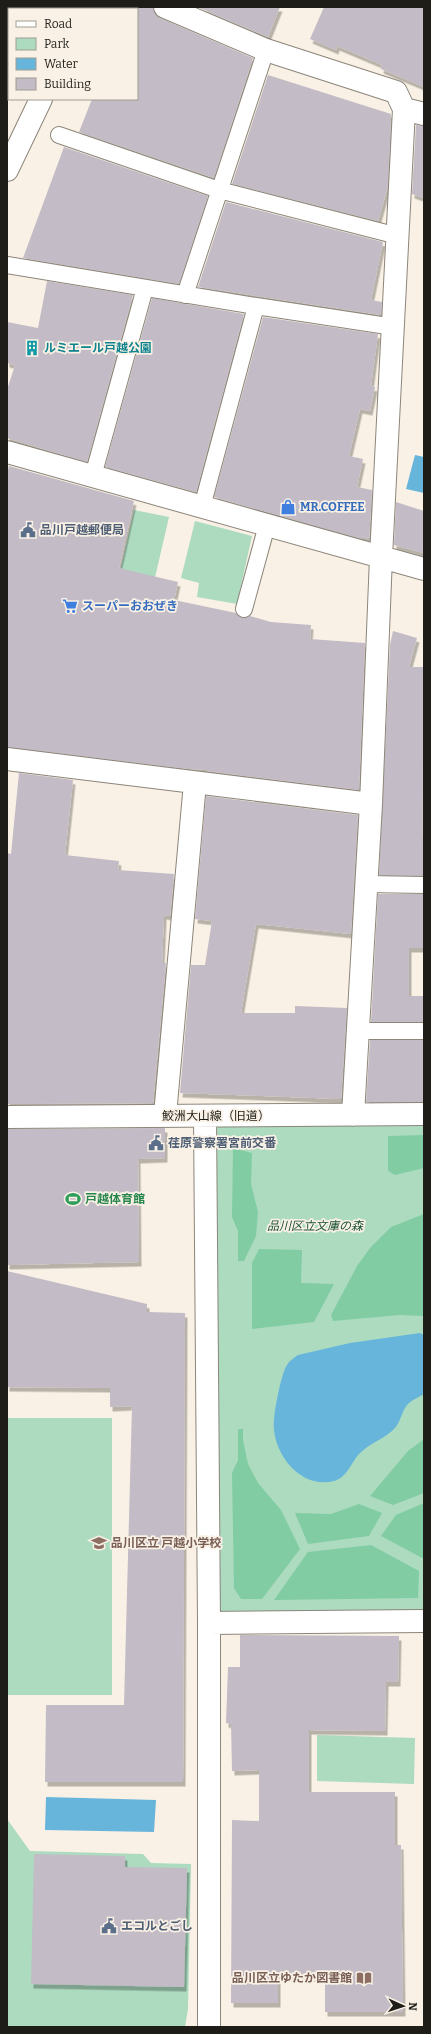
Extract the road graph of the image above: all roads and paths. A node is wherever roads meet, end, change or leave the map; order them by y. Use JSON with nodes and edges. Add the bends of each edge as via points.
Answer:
{"nodes":[{"id":1,"x":165,"y":7,"type":"edge"},
{"id":2,"x":266,"y":50,"type":"junction"},
{"id":3,"x":41,"y":100,"type":"edge"},
{"id":4,"x":414,"y":112,"type":"edge"},
{"id":5,"x":59,"y":135,"type":"dead end"},
{"id":6,"x":7,"y":170,"type":"edge"},
{"id":7,"x":219,"y":190,"type":"junction"},
{"id":8,"x":398,"y":236,"type":"junction"},
{"id":9,"x":7,"y":265,"type":"edge"},
{"id":10,"x":145,"y":288,"type":"junction"},
{"id":11,"x":185,"y":295,"type":"junction"},
{"id":12,"x":256,"y":306,"type":"junction"},
{"id":13,"x":394,"y":327,"type":"junction"},
{"id":14,"x":7,"y":452,"type":"edge"},
{"id":15,"x":93,"y":476,"type":"junction"},
{"id":16,"x":202,"y":507,"type":"junction"},
{"id":17,"x":267,"y":525,"type":"junction"},
{"id":18,"x":381,"y":557,"type":"junction"},
{"id":19,"x":424,"y":569,"type":"edge"},
{"id":20,"x":244,"y":609,"type":"dead end"},
{"id":21,"x":7,"y":759,"type":"edge"},
{"id":22,"x":195,"y":784,"type":"junction"},
{"id":23,"x":371,"y":804,"type":"junction"},
{"id":24,"x":367,"y":884,"type":"junction"},
{"id":25,"x":424,"y":885,"type":"edge"},
{"id":26,"x":424,"y":1030,"type":"edge"},
{"id":27,"x":358,"y":1031,"type":"junction"},
{"id":28,"x":424,"y":1114,"type":"edge"},
{"id":29,"x":165,"y":1115,"type":"junction"},
{"id":30,"x":352,"y":1115,"type":"junction"},
{"id":31,"x":205,"y":1116,"type":"junction"},
{"id":32,"x":7,"y":1117,"type":"edge"},
{"id":33,"x":424,"y":1621,"type":"edge"},
{"id":34,"x":209,"y":1623,"type":"junction"},
{"id":35,"x":209,"y":2027,"type":"edge"}],
"edges":[{"from":1,"to":2,"type":"street"},
{"from":2,"to":4,"type":"street","via":[[396,92]]},
{"from":2,"to":7,"type":"lane"},
{"from":3,"to":6,"type":"street"},
{"from":4,"to":8,"type":"street"},
{"from":5,"to":7,"type":"lane"},
{"from":7,"to":8,"type":"lane"},
{"from":7,"to":11,"type":"lane"},
{"from":8,"to":13,"type":"street"},
{"from":9,"to":10,"type":"lane"},
{"from":10,"to":11,"type":"lane"},
{"from":10,"to":15,"type":"lane"},
{"from":11,"to":12,"type":"lane"},
{"from":12,"to":13,"type":"lane"},
{"from":12,"to":16,"type":"lane"},
{"from":13,"to":18,"type":"street"},
{"from":14,"to":15,"type":"street"},
{"from":15,"to":16,"type":"street"},
{"from":16,"to":17,"type":"street"},
{"from":17,"to":18,"type":"street"},
{"from":17,"to":20,"type":"lane"},
{"from":18,"to":19,"type":"street"},
{"from":18,"to":23,"type":"street"},
{"from":21,"to":22,"type":"street"},
{"from":22,"to":23,"type":"street"},
{"from":22,"to":29,"type":"street"},
{"from":23,"to":24,"type":"street"},
{"from":24,"to":25,"type":"lane"},
{"from":24,"to":27,"type":"street"},
{"from":26,"to":27,"type":"lane"},
{"from":27,"to":30,"type":"street"},
{"from":28,"to":30,"type":"street","name":"鮫洲大山線（旧道）"},
{"from":29,"to":31,"type":"street","name":"鮫洲大山線（旧道）"},
{"from":29,"to":32,"type":"street","name":"鮫洲大山線（旧道）"},
{"from":30,"to":31,"type":"street","name":"鮫洲大山線（旧道）"},
{"from":31,"to":34,"type":"street"},
{"from":33,"to":34,"type":"street"},
{"from":34,"to":35,"type":"street"}]}
